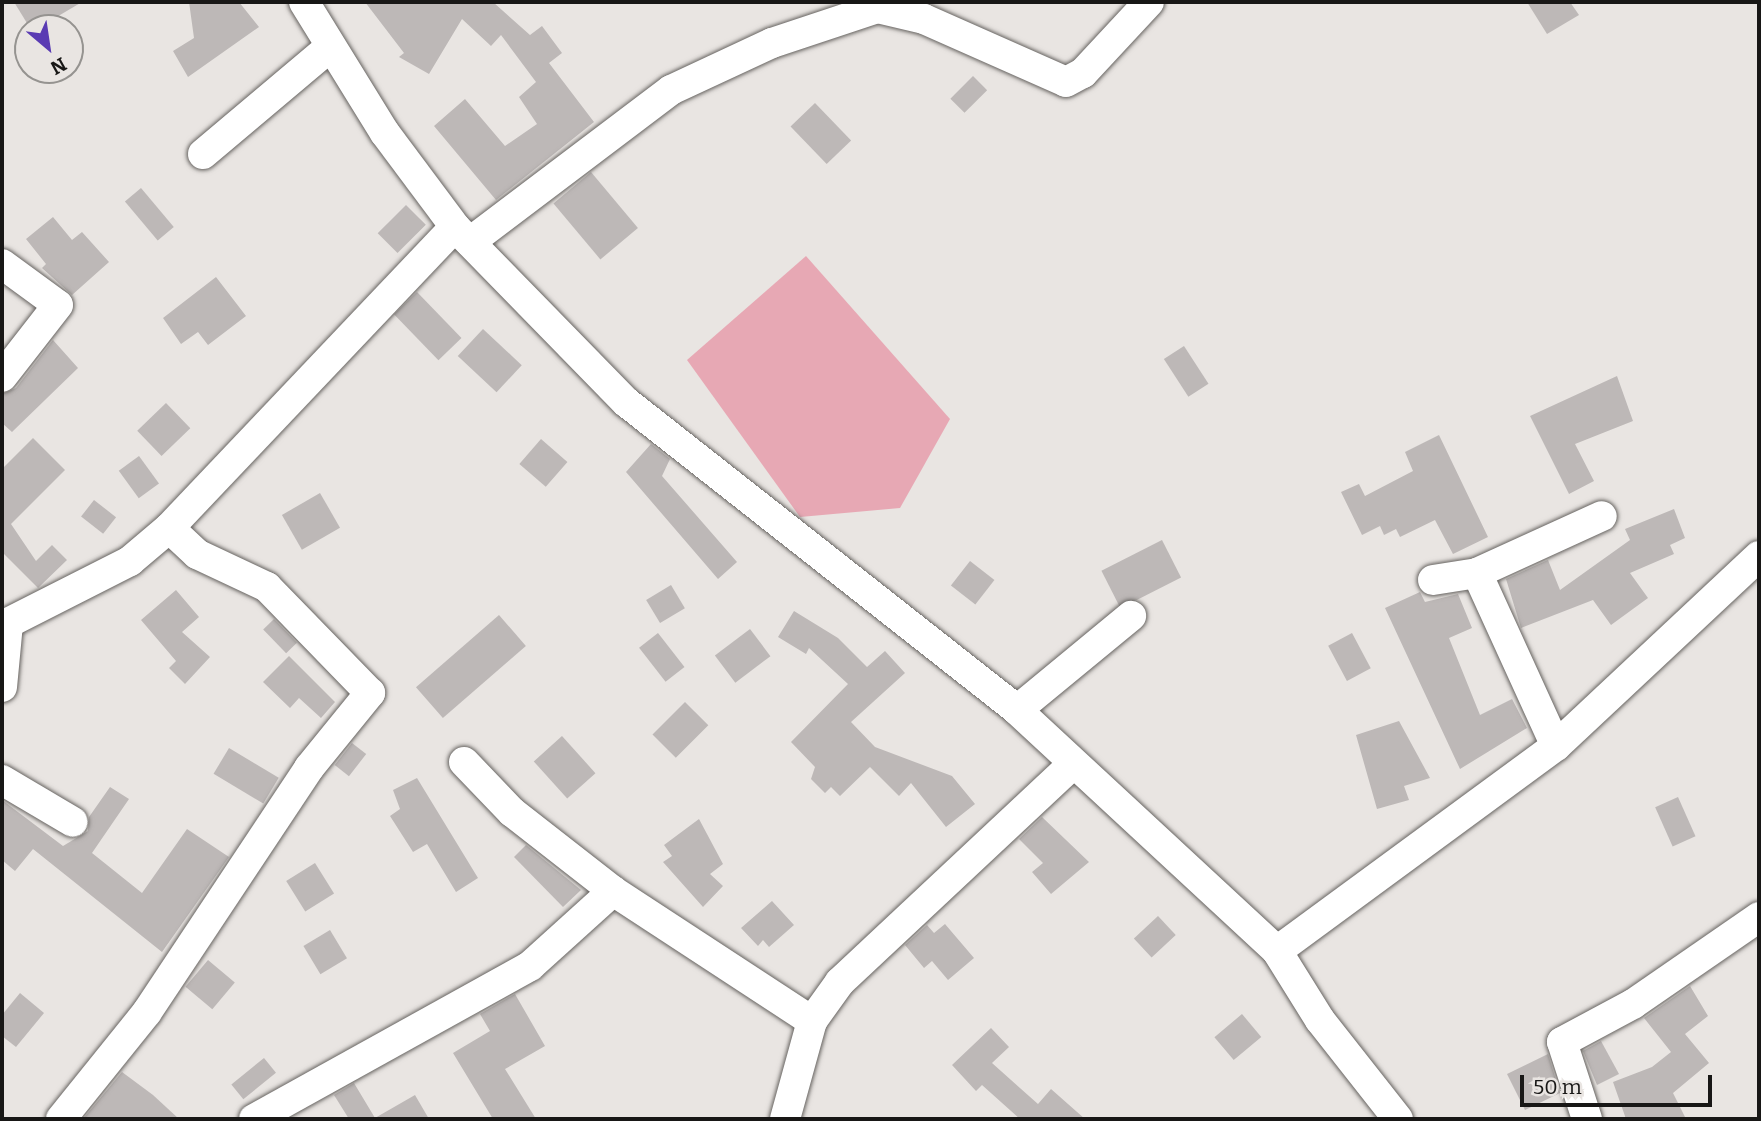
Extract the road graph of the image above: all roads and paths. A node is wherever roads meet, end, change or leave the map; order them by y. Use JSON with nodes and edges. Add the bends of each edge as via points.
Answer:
{"nodes":[{"id":1,"x":304,"y":2,"type":"edge"},
{"id":2,"x":1149,"y":2,"type":"edge"},
{"id":3,"x":330,"y":47,"type":"junction"},
{"id":4,"x":203,"y":154,"type":"dead end"},
{"id":5,"x":463,"y":235,"type":"junction"},
{"id":6,"x":2,"y":264,"type":"edge"},
{"id":7,"x":2,"y":377,"type":"edge"},
{"id":8,"x":1602,"y":516,"type":"dead end"},
{"id":9,"x":169,"y":528,"type":"junction"},
{"id":10,"x":1759,"y":556,"type":"edge"},
{"id":11,"x":1477,"y":573,"type":"junction"},
{"id":12,"x":1433,"y":580,"type":"dead end"},
{"id":13,"x":1131,"y":615,"type":"dead end"},
{"id":14,"x":5,"y":625,"type":"edge"},
{"id":15,"x":2,"y":687,"type":"edge"},
{"id":16,"x":1017,"y":710,"type":"junction"},
{"id":17,"x":1556,"y":746,"type":"junction"},
{"id":18,"x":464,"y":762,"type":"dead end"},
{"id":19,"x":1073,"y":764,"type":"junction"},
{"id":20,"x":2,"y":780,"type":"edge"},
{"id":21,"x":73,"y":822,"type":"dead end"},
{"id":22,"x":613,"y":891,"type":"junction"},
{"id":23,"x":1759,"y":917,"type":"edge"},
{"id":24,"x":1277,"y":951,"type":"junction"},
{"id":25,"x":812,"y":1021,"type":"junction"},
{"id":26,"x":61,"y":1119,"type":"edge"},
{"id":27,"x":254,"y":1119,"type":"edge"},
{"id":28,"x":785,"y":1119,"type":"edge"},
{"id":29,"x":1398,"y":1119,"type":"edge"},
{"id":30,"x":1587,"y":1119,"type":"edge"}],
"edges":[{"from":1,"to":3,"type":"street"},
{"from":2,"to":5,"type":"street","via":[[1083,73],[1066,82],[924,19],[877,8],[772,43],[671,90]]},
{"from":3,"to":4,"type":"street"},
{"from":3,"to":5,"type":"street"},
{"from":5,"to":9,"type":"street"},
{"from":5,"to":16,"type":"street","via":[[626,402]]},
{"from":6,"to":7,"type":"street","via":[[58,305]]},
{"from":8,"to":11,"type":"street"},
{"from":9,"to":14,"type":"street","via":[[130,561]]},
{"from":9,"to":26,"type":"street","via":[[197,554],[267,587],[370,693],[309,768],[147,1012]]},
{"from":10,"to":17,"type":"street"},
{"from":11,"to":12,"type":"street"},
{"from":11,"to":17,"type":"street"},
{"from":13,"to":16,"type":"street"},
{"from":14,"to":15,"type":"street"},
{"from":16,"to":19,"type":"street"},
{"from":17,"to":24,"type":"street"},
{"from":18,"to":22,"type":"street","via":[[512,812]]},
{"from":19,"to":24,"type":"street"},
{"from":19,"to":25,"type":"street","via":[[841,982]]},
{"from":20,"to":21,"type":"street"},
{"from":22,"to":25,"type":"street"},
{"from":22,"to":27,"type":"street","via":[[530,966]]},
{"from":23,"to":30,"type":"street","via":[[1633,1004],[1562,1041]]},
{"from":24,"to":29,"type":"street","via":[[1320,1020]]},
{"from":25,"to":28,"type":"street"}]}
